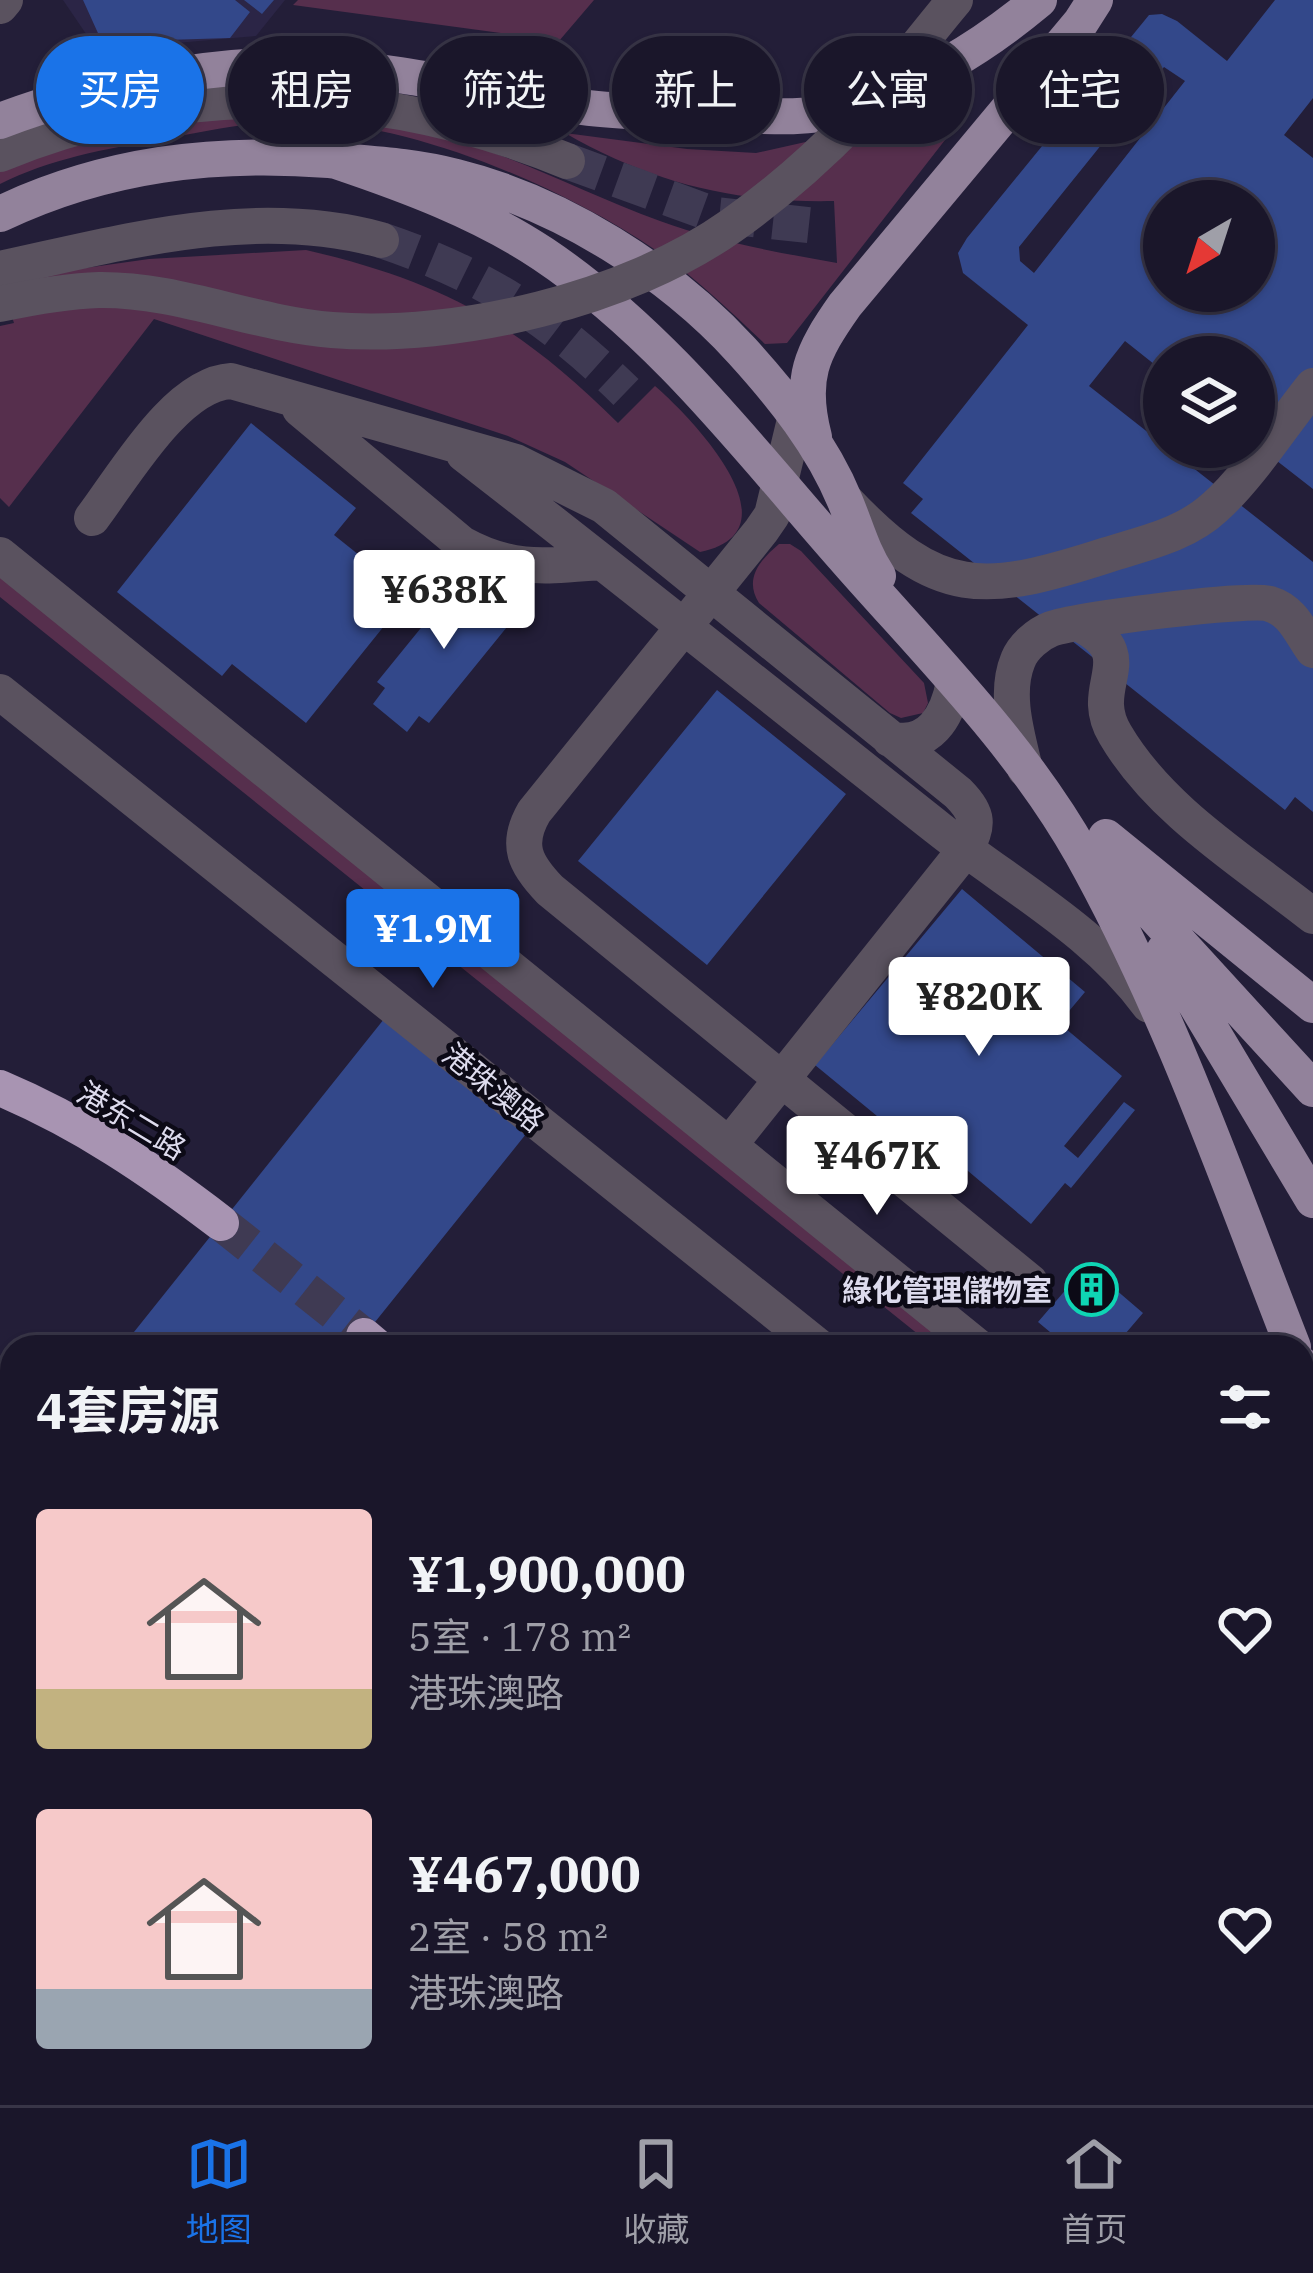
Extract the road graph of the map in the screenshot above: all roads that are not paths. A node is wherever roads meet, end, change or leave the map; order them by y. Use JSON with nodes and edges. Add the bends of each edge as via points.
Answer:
{"nodes":[{"id":1,"x":955,"y":0,"type":"edge"},
{"id":2,"x":1039,"y":0,"type":"edge"},
{"id":3,"x":1095,"y":0,"type":"edge"},
{"id":4,"x":0,"y":121,"type":"edge"},
{"id":5,"x":0,"y":154,"type":"edge"},
{"id":6,"x":336,"y":161,"type":"junction"},
{"id":7,"x":566,"y":161,"type":"tunnel mouth"},
{"id":8,"x":0,"y":214,"type":"edge"},
{"id":9,"x":381,"y":240,"type":"tunnel mouth"},
{"id":10,"x":0,"y":269,"type":"edge"},
{"id":11,"x":0,"y":304,"type":"edge"},
{"id":12,"x":811,"y":365,"type":"junction"},
{"id":13,"x":1313,"y":386,"type":"edge"},
{"id":14,"x":286,"y":397,"type":"junction"},
{"id":15,"x":794,"y":415,"type":"junction"},
{"id":16,"x":817,"y":446,"type":"junction"},
{"id":17,"x":454,"y":447,"type":"junction"},
{"id":18,"x":779,"y":484,"type":"junction"},
{"id":19,"x":845,"y":500,"type":"junction"},
{"id":20,"x":92,"y":518,"type":"dead end"},
{"id":21,"x":0,"y":555,"type":"edge"},
{"id":22,"x":602,"y":562,"type":"junction"},
{"id":23,"x":712,"y":593,"type":"junction"},
{"id":24,"x":1078,"y":623,"type":"junction"},
{"id":25,"x":684,"y":628,"type":"junction"},
{"id":26,"x":1313,"y":650,"type":"edge"},
{"id":27,"x":942,"y":669,"type":"junction"},
{"id":28,"x":0,"y":692,"type":"edge"},
{"id":29,"x":890,"y":739,"type":"junction"},
{"id":30,"x":1035,"y":783,"type":"junction"},
{"id":31,"x":965,"y":850,"type":"junction"},
{"id":32,"x":1118,"y":878,"type":"junction"},
{"id":33,"x":1313,"y":916,"type":"edge"},
{"id":34,"x":1222,"y":990,"type":"junction"},
{"id":35,"x":1313,"y":1005,"type":"edge"},
{"id":36,"x":1313,"y":1054,"type":"edge"},
{"id":37,"x":1178,"y":1055,"type":"junction"},
{"id":38,"x":780,"y":1080,"type":"junction"},
{"id":39,"x":0,"y":1088,"type":"edge"},
{"id":40,"x":1313,"y":1089,"type":"edge"},
{"id":41,"x":730,"y":1144,"type":"junction"},
{"id":42,"x":1313,"y":1200,"type":"edge"},
{"id":43,"x":221,"y":1222,"type":"tunnel mouth"},
{"id":44,"x":1030,"y":1282,"type":"dead end"},
{"id":45,"x":804,"y":1335,"type":"edge"},
{"id":46,"x":963,"y":1335,"type":"edge"},
{"id":47,"x":1293,"y":1335,"type":"edge"}],
"edges":[{"from":1,"to":11,"type":"street","bridge":true,"via":[[858,117],[741,218],[694,248],[567,302],[434,328],[334,330],[100,290]]},
{"from":2,"to":4,"type":"main road","via":[[949,66],[839,110],[776,116],[594,108],[368,70],[278,66],[102,91]]},
{"from":3,"to":12,"type":"main road","via":[[844,305]]},
{"from":5,"to":7,"type":"street","via":[[170,108],[309,100],[460,124]]},
{"from":6,"to":8,"type":"main road","via":[[262,155],[136,167]]},
{"from":6,"to":15,"type":"main road","via":[[456,177],[574,223],[708,319]]},
{"from":6,"to":18,"type":"main road","via":[[443,201],[542,254],[644,336]]},
{"from":9,"to":10,"type":"street","via":[[294,225],[209,227]]},
{"from":12,"to":15,"type":"street"},
{"from":12,"to":16,"type":"main road","via":[[806,388]]},
{"from":13,"to":19,"type":"street","via":[[1199,519],[1033,579],[996,584],[939,574],[894,549]]},
{"from":14,"to":17,"type":"street"},
{"from":14,"to":20,"type":"street","via":[[231,380],[197,390]]},
{"from":14,"to":22,"type":"street","via":[[462,544],[492,560],[530,567]]},
{"from":15,"to":16,"type":"main road"},
{"from":15,"to":18,"type":"street"},
{"from":16,"to":19,"type":"main road"},
{"from":17,"to":22,"type":"street"},
{"from":17,"to":23,"type":"street","via":[[515,462],[604,506]]},
{"from":18,"to":23,"type":"street","via":[[772,514]]},
{"from":18,"to":27,"type":"main road"},
{"from":19,"to":27,"type":"main road","via":[[867,560]]},
{"from":21,"to":41,"type":"street"},
{"from":22,"to":25,"type":"street"},
{"from":23,"to":25,"type":"street"},
{"from":23,"to":29,"type":"street"},
{"from":24,"to":26,"type":"street","via":[[1257,602],[1286,612]]},
{"from":24,"to":30,"type":"street","via":[[1046,631],[1018,657],[1012,697]]},
{"from":24,"to":33,"type":"street","via":[[1108,644],[1110,727],[1148,781]]},
{"from":25,"to":31,"type":"street"},
{"from":25,"to":38,"type":"street","via":[[534,812],[522,848],[550,890]]},
{"from":27,"to":29,"type":"street","via":[[948,706],[934,728],[916,740]]},
{"from":27,"to":30,"type":"main road"},
{"from":28,"to":45,"type":"street","name":"港珠澳路"},
{"from":29,"to":31,"type":"street","via":[[970,806],[977,829]]},
{"from":30,"to":32,"type":"main road"},
{"from":30,"to":35,"type":"main road"},
{"from":30,"to":37,"type":"main road","via":[[1109,906]]},
{"from":31,"to":37,"type":"street","via":[[1126,973]]},
{"from":31,"to":38,"type":"street"},
{"from":32,"to":34,"type":"main road"},
{"from":32,"to":42,"type":"main road"},
{"from":34,"to":36,"type":"main road"},
{"from":34,"to":40,"type":"main road"},
{"from":37,"to":47,"type":"main road"},
{"from":38,"to":41,"type":"street"},
{"from":38,"to":44,"type":"street"},
{"from":39,"to":43,"type":"highway","name":"港东二路","via":[[97,1137]]},
{"from":41,"to":46,"type":"street"}]}
